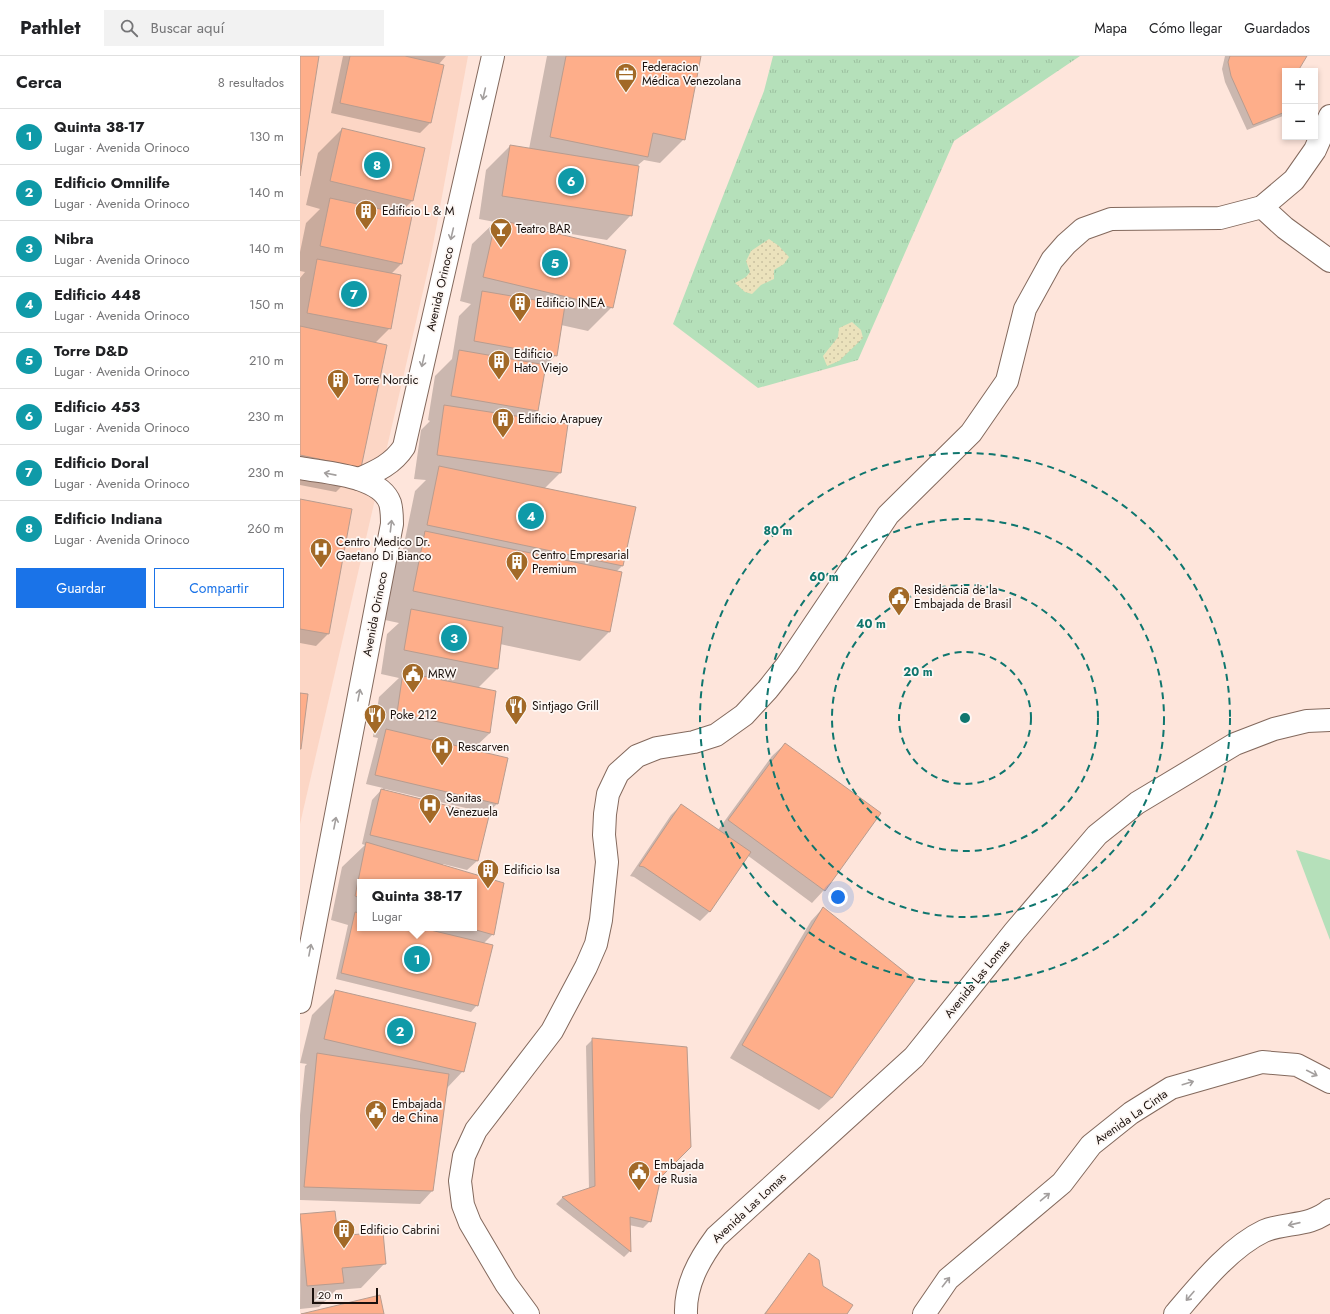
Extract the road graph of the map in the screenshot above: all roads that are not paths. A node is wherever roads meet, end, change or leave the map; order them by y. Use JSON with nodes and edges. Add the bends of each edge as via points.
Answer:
{"nodes":[{"id":1,"x":493,"y":56,"type":"edge"},
{"id":2,"x":1330,"y":116,"type":"edge"},
{"id":3,"x":1262,"y":207,"type":"junction"},
{"id":4,"x":1330,"y":261,"type":"edge"},
{"id":5,"x":300,"y":468,"type":"edge"},
{"id":6,"x":359,"y":479,"type":"junction"},
{"id":7,"x":1330,"y":720,"type":"edge"},
{"id":8,"x":300,"y":1002,"type":"edge"},
{"id":9,"x":1330,"y":1082,"type":"edge"},
{"id":10,"x":1330,"y":1210,"type":"edge"},
{"id":11,"x":528,"y":1314,"type":"edge"},
{"id":12,"x":686,"y":1314,"type":"edge"},
{"id":13,"x":924,"y":1314,"type":"edge"},
{"id":14,"x":1175,"y":1314,"type":"edge"}],
"edges":[{"from":1,"to":6,"type":"street","name":"Avenida Orinoco","one_way":true,"via":[[404,447],[391,462]]},
{"from":2,"to":3,"type":"street","via":[[1315,150],[1294,180]]},
{"from":3,"to":4,"type":"street","via":[[1284,228]]},
{"from":3,"to":11,"type":"street","via":[[1220,218],[1111,219],[1083,229],[1052,260],[1025,308],[1007,381],[971,433],[888,515],[787,665],[768,689],[744,715],[716,735],[694,742],[658,748],[637,756],[618,773],[608,794],[605,814],[607,862],[596,944],[552,1031],[476,1130],[464,1156],[460,1181],[463,1205],[503,1278]]},
{"from":6,"to":5,"type":"street","one_way":true},
{"from":8,"to":6,"type":"street","name":"Avenida Orinoco","one_way":true,"via":[[392,524],[389,502],[384,494],[376,486]]},
{"from":7,"to":12,"type":"street","name":"Avenida Las Lomas","via":[[1307,721],[1274,729],[1235,744],[1137,803],[1097,835],[1015,931],[914,1057],[716,1237],[704,1253],[691,1280]]},
{"from":13,"to":9,"type":"street","name":"Avenida La Cinta","one_way":true,"via":[[948,1278],[1062,1183],[1091,1145],[1131,1114],[1171,1088],[1262,1062],[1297,1065]]},
{"from":10,"to":14,"type":"street","one_way":true,"via":[[1320,1218],[1264,1231],[1234,1251],[1211,1272]]}]}
